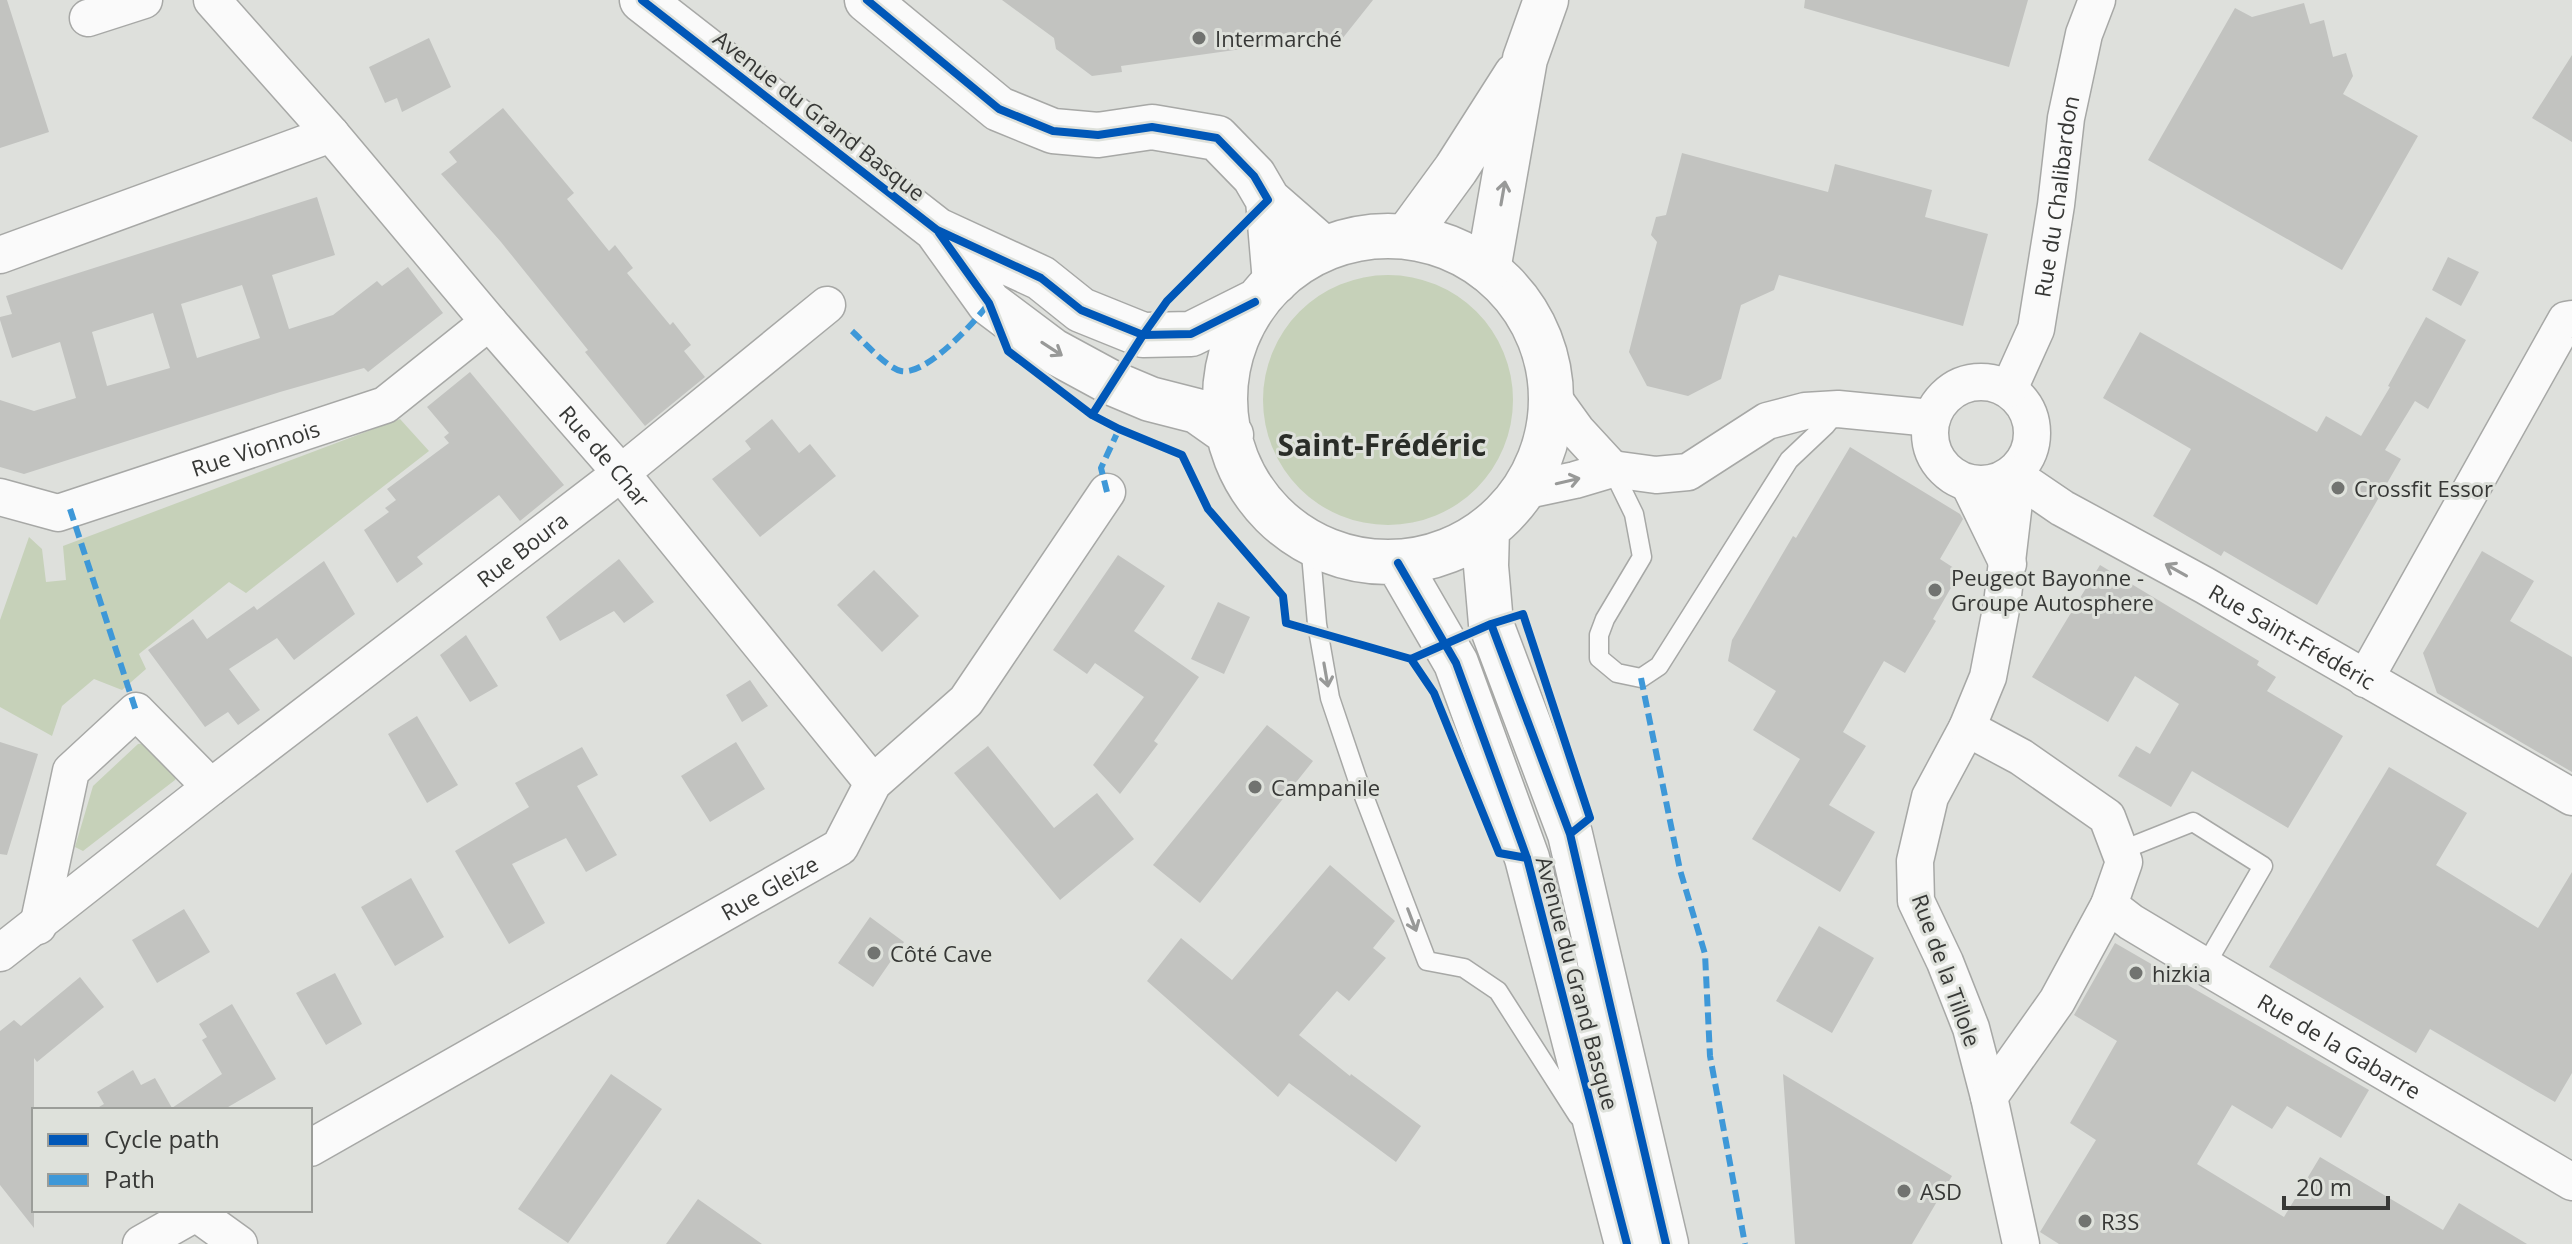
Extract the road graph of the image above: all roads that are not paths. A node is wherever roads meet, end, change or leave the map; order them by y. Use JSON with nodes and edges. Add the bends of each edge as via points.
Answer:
{"nodes":[{"id":1,"x":144,"y":0,"type":"edge"},
{"id":2,"x":212,"y":0,"type":"edge"},
{"id":3,"x":642,"y":0,"type":"edge"},
{"id":4,"x":867,"y":0,"type":"edge"},
{"id":5,"x":1546,"y":0,"type":"edge"},
{"id":6,"x":2097,"y":0,"type":"edge"},
{"id":7,"x":88,"y":18,"type":"dead end"},
{"id":8,"x":1525,"y":59,"type":"junction"},
{"id":9,"x":331,"y":134,"type":"junction"},
{"id":10,"x":1268,"y":200,"type":"junction"},
{"id":11,"x":937,"y":230,"type":"junction"},
{"id":12,"x":1407,"y":236,"type":"junction"},
{"id":13,"x":1323,"y":248,"type":"junction"},
{"id":14,"x":0,"y":255,"type":"edge"},
{"id":15,"x":1488,"y":270,"type":"junction"},
{"id":16,"x":1265,"y":292,"type":"junction"},
{"id":17,"x":827,"y":305,"type":"dead end"},
{"id":18,"x":2572,"y":319,"type":"edge"},
{"id":19,"x":489,"y":322,"type":"junction"},
{"id":20,"x":2009,"y":389,"type":"junction"},
{"id":21,"x":1551,"y":395,"type":"junction"},
{"id":22,"x":1838,"y":409,"type":"junction"},
{"id":23,"x":1931,"y":418,"type":"junction"},
{"id":24,"x":1231,"y":435,"type":"junction"},
{"id":25,"x":1612,"y":469,"type":"junction"},
{"id":26,"x":621,"y":473,"type":"junction"},
{"id":27,"x":2010,"y":476,"type":"junction"},
{"id":28,"x":1969,"y":484,"type":"junction"},
{"id":29,"x":1523,"y":491,"type":"junction"},
{"id":30,"x":1107,"y":492,"type":"dead end"},
{"id":31,"x":0,"y":497,"type":"edge"},
{"id":32,"x":1487,"y":529,"type":"junction"},
{"id":33,"x":1310,"y":542,"type":"junction"},
{"id":34,"x":1398,"y":563,"type":"junction"},
{"id":35,"x":2008,"y":564,"type":"junction"},
{"id":36,"x":2365,"y":679,"type":"junction"},
{"id":37,"x":1967,"y":728,"type":"junction"},
{"id":38,"x":873,"y":783,"type":"junction"},
{"id":39,"x":211,"y":787,"type":"junction"},
{"id":40,"x":2572,"y":797,"type":"edge"},
{"id":41,"x":2120,"y":851,"type":"junction"},
{"id":42,"x":2109,"y":905,"type":"junction"},
{"id":43,"x":38,"y":926,"type":"junction"},
{"id":44,"x":0,"y":953,"type":"edge"},
{"id":45,"x":2205,"y":966,"type":"junction"},
{"id":46,"x":1989,"y":1097,"type":"junction"},
{"id":47,"x":312,"y":1147,"type":"edge"},
{"id":48,"x":1606,"y":1162,"type":"junction"},
{"id":49,"x":2572,"y":1182,"type":"edge"},
{"id":50,"x":196,"y":1212,"type":"edge"},
{"id":51,"x":199,"y":1212,"type":"edge"},
{"id":52,"x":141,"y":1244,"type":"edge"},
{"id":53,"x":239,"y":1244,"type":"edge"},
{"id":54,"x":1627,"y":1244,"type":"edge"},
{"id":55,"x":1666,"y":1244,"type":"edge"},
{"id":56,"x":2021,"y":1244,"type":"edge"}],
"edges":[{"from":1,"to":7,"type":"street"},
{"from":2,"to":9,"type":"street","name":"Rue de Char"},
{"from":3,"to":11,"type":"main road","name":"Avenue du Grand Basque"},
{"from":4,"to":10,"type":"main road","via":[[999,109],[1053,131],[1098,135],[1152,127],[1217,138],[1254,176]]},
{"from":5,"to":8,"type":"main road"},
{"from":6,"to":20,"type":"street","name":"Rue du Chalibardon","via":[[2066,118],[2036,329]]},
{"from":8,"to":12,"type":"main road"},
{"from":15,"to":8,"type":"main road","one_way":true},
{"from":9,"to":14,"type":"street"},
{"from":9,"to":19,"type":"street","name":"Rue de Char"},
{"from":10,"to":13,"type":"main road"},
{"from":10,"to":16,"type":"main road"},
{"from":11,"to":16,"type":"main road","name":"Avenue du Grand Basque","via":[[1041,278],[1081,310],[1143,335],[1191,334]]},
{"from":11,"to":24,"type":"main road","name":"Avenue du Grand Basque","one_way":true,"via":[[989,303],[1053,351],[1150,399],[1197,411]]},
{"from":12,"to":13,"type":"main road","name":"Avenue du Grand Basque","via":[[1364,237]]},
{"from":12,"to":15,"type":"main road","name":"Avenue du Grand Basque","via":[[1450,247]]},
{"from":13,"to":16,"type":"main road","name":"Avenue du Grand Basque","via":[[1286,271]]},
{"from":15,"to":21,"type":"main road","name":"Avenue du Grand Basque","via":[[1527,315],[1543,348]]},
{"from":16,"to":24,"type":"main road","name":"Avenue du Grand Basque","via":[[1231,351],[1224,397]]},
{"from":17,"to":26,"type":"street","name":"Rue Boura"},
{"from":18,"to":36,"type":"street","via":[[2566,320]]},
{"from":19,"to":26,"type":"street","name":"Rue de Char"},
{"from":19,"to":31,"type":"street","name":"Rue Vionnois","via":[[385,405],[58,513]]},
{"from":20,"to":23,"type":"street","via":[[1994,383],[1963,384],[1949,392]]},
{"from":20,"to":27,"type":"street","via":[[2031,421],[2032,441],[2026,459]]},
{"from":21,"to":25,"type":"street"},
{"from":21,"to":29,"type":"main road","name":"Avenue du Grand Basque","via":[[1545,443]]},
{"from":22,"to":23,"type":"street"},
{"from":22,"to":25,"type":"street","via":[[1767,421],[1688,472],[1656,475]]},
{"from":22,"to":25,"type":"lane","via":[[1789,460],[1659,666],[1641,678],[1617,673],[1599,658],[1605,619],[1642,557],[1634,514]]},
{"from":23,"to":28,"type":"street","via":[[1929,435],[1940,466]]},
{"from":24,"to":33,"type":"main road","name":"Avenue du Grand Basque","via":[[1234,457],[1260,503]]},
{"from":29,"to":25,"type":"street","one_way":true},
{"from":26,"to":38,"type":"street","name":"Rue de Char"},
{"from":26,"to":39,"type":"street","name":"Rue Boura"},
{"from":27,"to":28,"type":"street"},
{"from":27,"to":35,"type":"street","name":"Rue de la Tillole","via":[[2014,502]]},
{"from":36,"to":27,"type":"street","name":"Rue Saint-Frédéric","one_way":true},
{"from":28,"to":35,"type":"street"},
{"from":29,"to":32,"type":"main road","name":"Avenue du Grand Basque"},
{"from":30,"to":38,"type":"street","name":"Rue Gleize","via":[[966,701]]},
{"from":32,"to":34,"type":"main road","name":"Avenue du Grand Basque","via":[[1460,546]]},
{"from":32,"to":55,"type":"main road","name":"Avenue du Grand Basque","via":[[1491,624],[1570,834]]},
{"from":33,"to":34,"type":"main road","name":"Avenue du Grand Basque","via":[[1347,558]]},
{"from":33,"to":48,"type":"lane","one_way":true,"via":[[1330,698],[1427,961],[1464,968],[1498,991]]},
{"from":34,"to":48,"type":"main road","name":"Avenue du Grand Basque","via":[[1456,663],[1527,858]]},
{"from":35,"to":37,"type":"street","name":"Rue de la Tillole","via":[[1988,677]]},
{"from":36,"to":40,"type":"street","name":"Rue Saint-Frédéric"},
{"from":37,"to":41,"type":"street","via":[[2021,757],[2107,817]]},
{"from":37,"to":46,"type":"street","name":"Rue de la Tillole","via":[[1930,797],[1915,861],[1916,901],[1971,1028]]},
{"from":38,"to":47,"type":"street","name":"Rue Gleize","via":[[840,847]]},
{"from":39,"to":43,"type":"street","name":"Rue Boura"},
{"from":39,"to":43,"type":"street","via":[[136,711],[71,771]]},
{"from":41,"to":42,"type":"street","via":[[2124,862]]},
{"from":41,"to":45,"type":"lane","via":[[2193,822],[2263,866]]},
{"from":42,"to":45,"type":"street","name":"Rue de la Gabarre"},
{"from":42,"to":46,"type":"street","via":[[2057,1001]]},
{"from":43,"to":44,"type":"street","name":"Rue Boura"},
{"from":45,"to":49,"type":"street","name":"Rue de la Gabarre"},
{"from":46,"to":56,"type":"street","name":"Rue de la Tillole"},
{"from":48,"to":54,"type":"main road","name":"Avenue du Grand Basque"},
{"from":50,"to":52,"type":"street"},
{"from":51,"to":53,"type":"street"}]}
